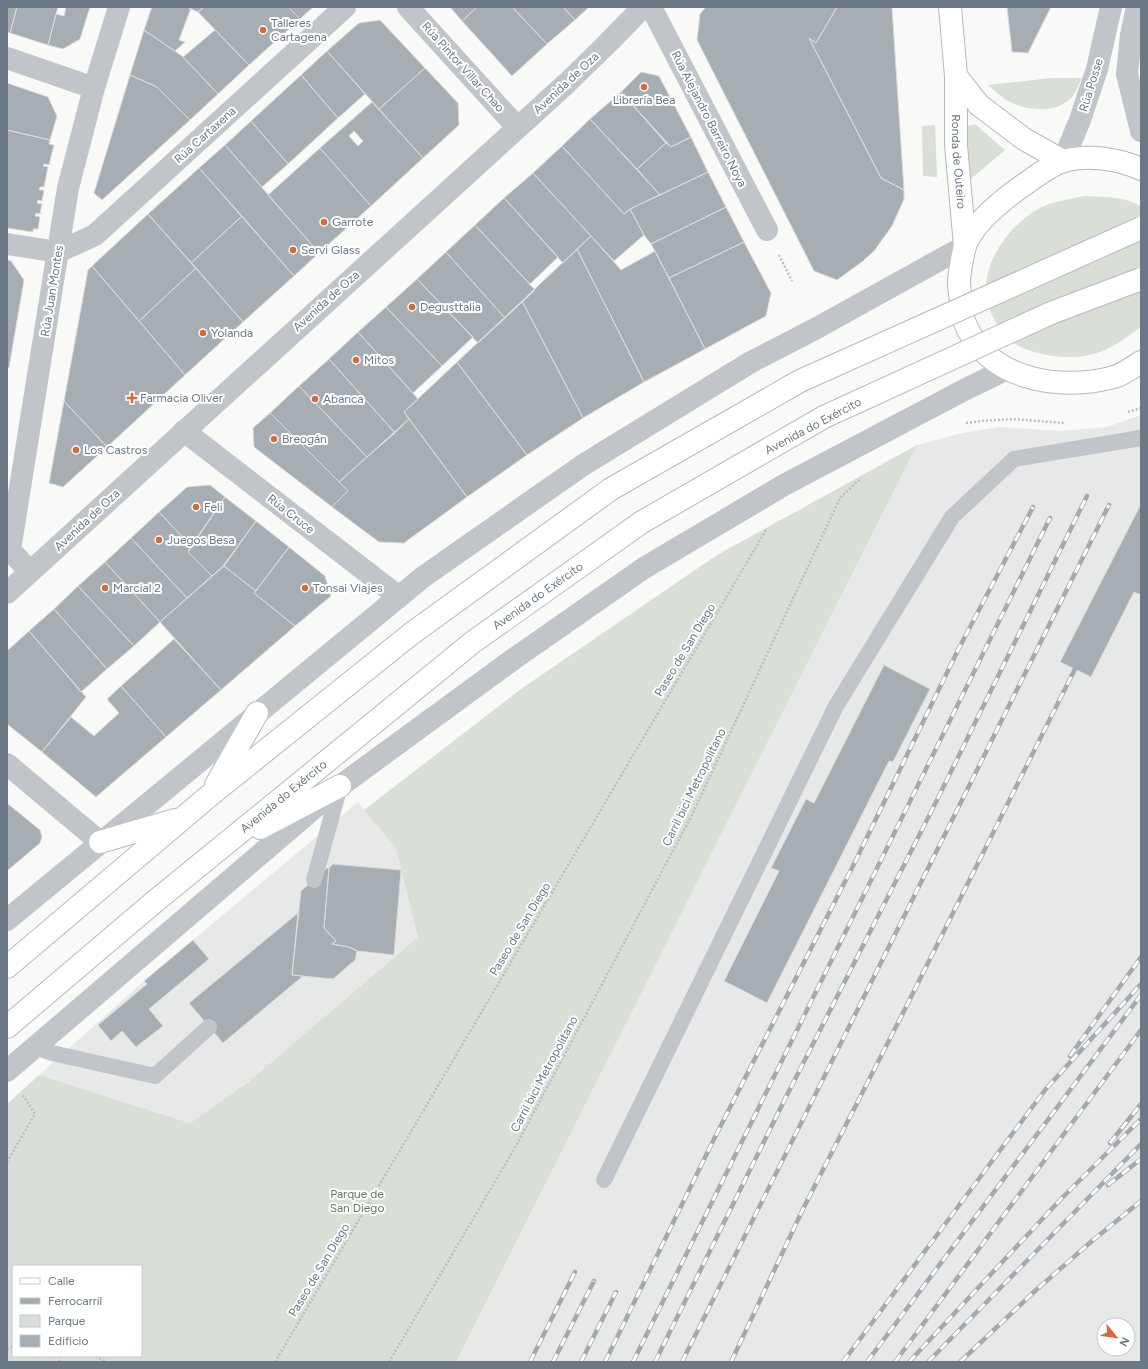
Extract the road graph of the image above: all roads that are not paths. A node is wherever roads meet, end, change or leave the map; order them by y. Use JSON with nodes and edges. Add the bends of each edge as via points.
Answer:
{"nodes":[{"id":1,"x":119,"y":7,"type":"edge"},
{"id":2,"x":345,"y":7,"type":"edge"},
{"id":3,"x":408,"y":7,"type":"edge"},
{"id":4,"x":643,"y":7,"type":"edge"},
{"id":5,"x":651,"y":7,"type":"edge"},
{"id":6,"x":950,"y":7,"type":"edge"},
{"id":7,"x":1111,"y":7,"type":"edge"},
{"id":8,"x":1137,"y":7,"type":"edge"},
{"id":9,"x":7,"y":58,"type":"edge"},
{"id":10,"x":956,"y":76,"type":"junction"},
{"id":11,"x":94,"y":88,"type":"junction"},
{"id":12,"x":517,"y":127,"type":"junction"},
{"id":13,"x":1141,"y":131,"type":"edge"},
{"id":14,"x":1063,"y":161,"type":"junction"},
{"id":15,"x":1141,"y":169,"type":"edge"},
{"id":16,"x":1141,"y":228,"type":"edge"},
{"id":17,"x":767,"y":230,"type":"dead end"},
{"id":18,"x":7,"y":244,"type":"edge"},
{"id":19,"x":965,"y":246,"type":"junction"},
{"id":20,"x":58,"y":252,"type":"junction"},
{"id":21,"x":1141,"y":279,"type":"edge"},
{"id":22,"x":1141,"y":362,"type":"edge"},
{"id":23,"x":1007,"y":369,"type":"junction"},
{"id":24,"x":184,"y":431,"type":"junction"},
{"id":25,"x":1141,"y":438,"type":"edge"},
{"id":26,"x":30,"y":572,"type":"junction"},
{"id":27,"x":7,"y":593,"type":"edge"},
{"id":28,"x":398,"y":596,"type":"junction"},
{"id":29,"x":257,"y":713,"type":"junction"},
{"id":30,"x":7,"y":764,"type":"edge"},
{"id":31,"x":340,"y":786,"type":"junction"},
{"id":32,"x":209,"y":796,"type":"junction"},
{"id":33,"x":182,"y":818,"type":"junction"},
{"id":34,"x":100,"y":842,"type":"junction"},
{"id":35,"x":216,"y":852,"type":"junction"},
{"id":36,"x":314,"y":880,"type":"dead end"},
{"id":37,"x":7,"y":920,"type":"edge"},
{"id":38,"x":7,"y":967,"type":"edge"},
{"id":39,"x":209,"y":1027,"type":"dead end"},
{"id":40,"x":7,"y":1028,"type":"edge"},
{"id":41,"x":35,"y":1047,"type":"junction"},
{"id":42,"x":7,"y":1071,"type":"edge"},
{"id":43,"x":604,"y":1180,"type":"dead end"}],
"edges":[{"from":1,"to":11,"type":"street","name":"Rúa Juan Montes"},
{"from":2,"to":20,"type":"street","name":"Rúa Cartaxena","via":[[95,235]]},
{"from":3,"to":12,"type":"street","name":"Rúa Pintor Villar Chao"},
{"from":4,"to":12,"type":"street","name":"Avenida de Oza","via":[[567,83]]},
{"from":5,"to":17,"type":"street","name":"Rúa Alejandro Barreiro Noya"},
{"from":6,"to":10,"type":"main road","name":"Ronda de Outeiro"},
{"from":7,"to":14,"type":"street","name":"Rúa Posse","via":[[1097,69]]},
{"from":8,"to":13,"type":"street","via":[[1127,74]]},
{"from":9,"to":11,"type":"street"},
{"from":10,"to":14,"type":"main road","name":"Ronda de Outeiro","via":[[990,114],[1024,139]]},
{"from":10,"to":19,"type":"main road","name":"Ronda de Outeiro","via":[[956,145]]},
{"from":11,"to":20,"type":"street","name":"Rúa Juan Montes","via":[[68,188]]},
{"from":12,"to":24,"type":"street","name":"Avenida de Oza"},
{"from":14,"to":15,"type":"main road","via":[[1083,158],[1107,159]]},
{"from":14,"to":19,"type":"main road","via":[[1003,200],[976,228]]},
{"from":16,"to":32,"type":"main road","bridge":true,"via":[[800,381],[611,489],[411,634]]},
{"from":18,"to":20,"type":"street"},
{"from":19,"to":23,"type":"main road","via":[[959,281],[963,318],[982,349]]},
{"from":19,"to":28,"type":"street","via":[[751,362],[597,456]]},
{"from":20,"to":26,"type":"street","name":"Rúa Juan Montes","via":[[10,550]]},
{"from":21,"to":35,"type":"main road","name":"Avenida do Exército","bridge":true,"via":[[1052,313],[824,417],[642,522],[473,642]]},
{"from":22,"to":23,"type":"main road","via":[[1116,376],[1082,383],[1047,381],[1026,377]]},
{"from":23,"to":31,"type":"street","via":[[784,484],[644,568],[515,658]]},
{"from":24,"to":26,"type":"street","name":"Avenida de Oza"},
{"from":24,"to":28,"type":"street","name":"Rúa Cruce"},
{"from":25,"to":43,"type":"lane","via":[[1014,459],[952,517],[836,706]]},
{"from":26,"to":27,"type":"street","name":"Avenida de Oza"},
{"from":28,"to":29,"type":"street"},
{"from":29,"to":32,"type":"main road"},
{"from":29,"to":34,"type":"street"},
{"from":30,"to":34,"type":"street"},
{"from":31,"to":35,"type":"main road"},
{"from":31,"to":36,"type":"lane"},
{"from":31,"to":41,"type":"street"},
{"from":32,"to":33,"type":"main road"},
{"from":33,"to":34,"type":"main road"},
{"from":33,"to":38,"type":"main road"},
{"from":34,"to":37,"type":"street"},
{"from":35,"to":40,"type":"main road","name":"Avenida do Exército"},
{"from":39,"to":41,"type":"lane","via":[[155,1076]]},
{"from":41,"to":42,"type":"street"}]}
